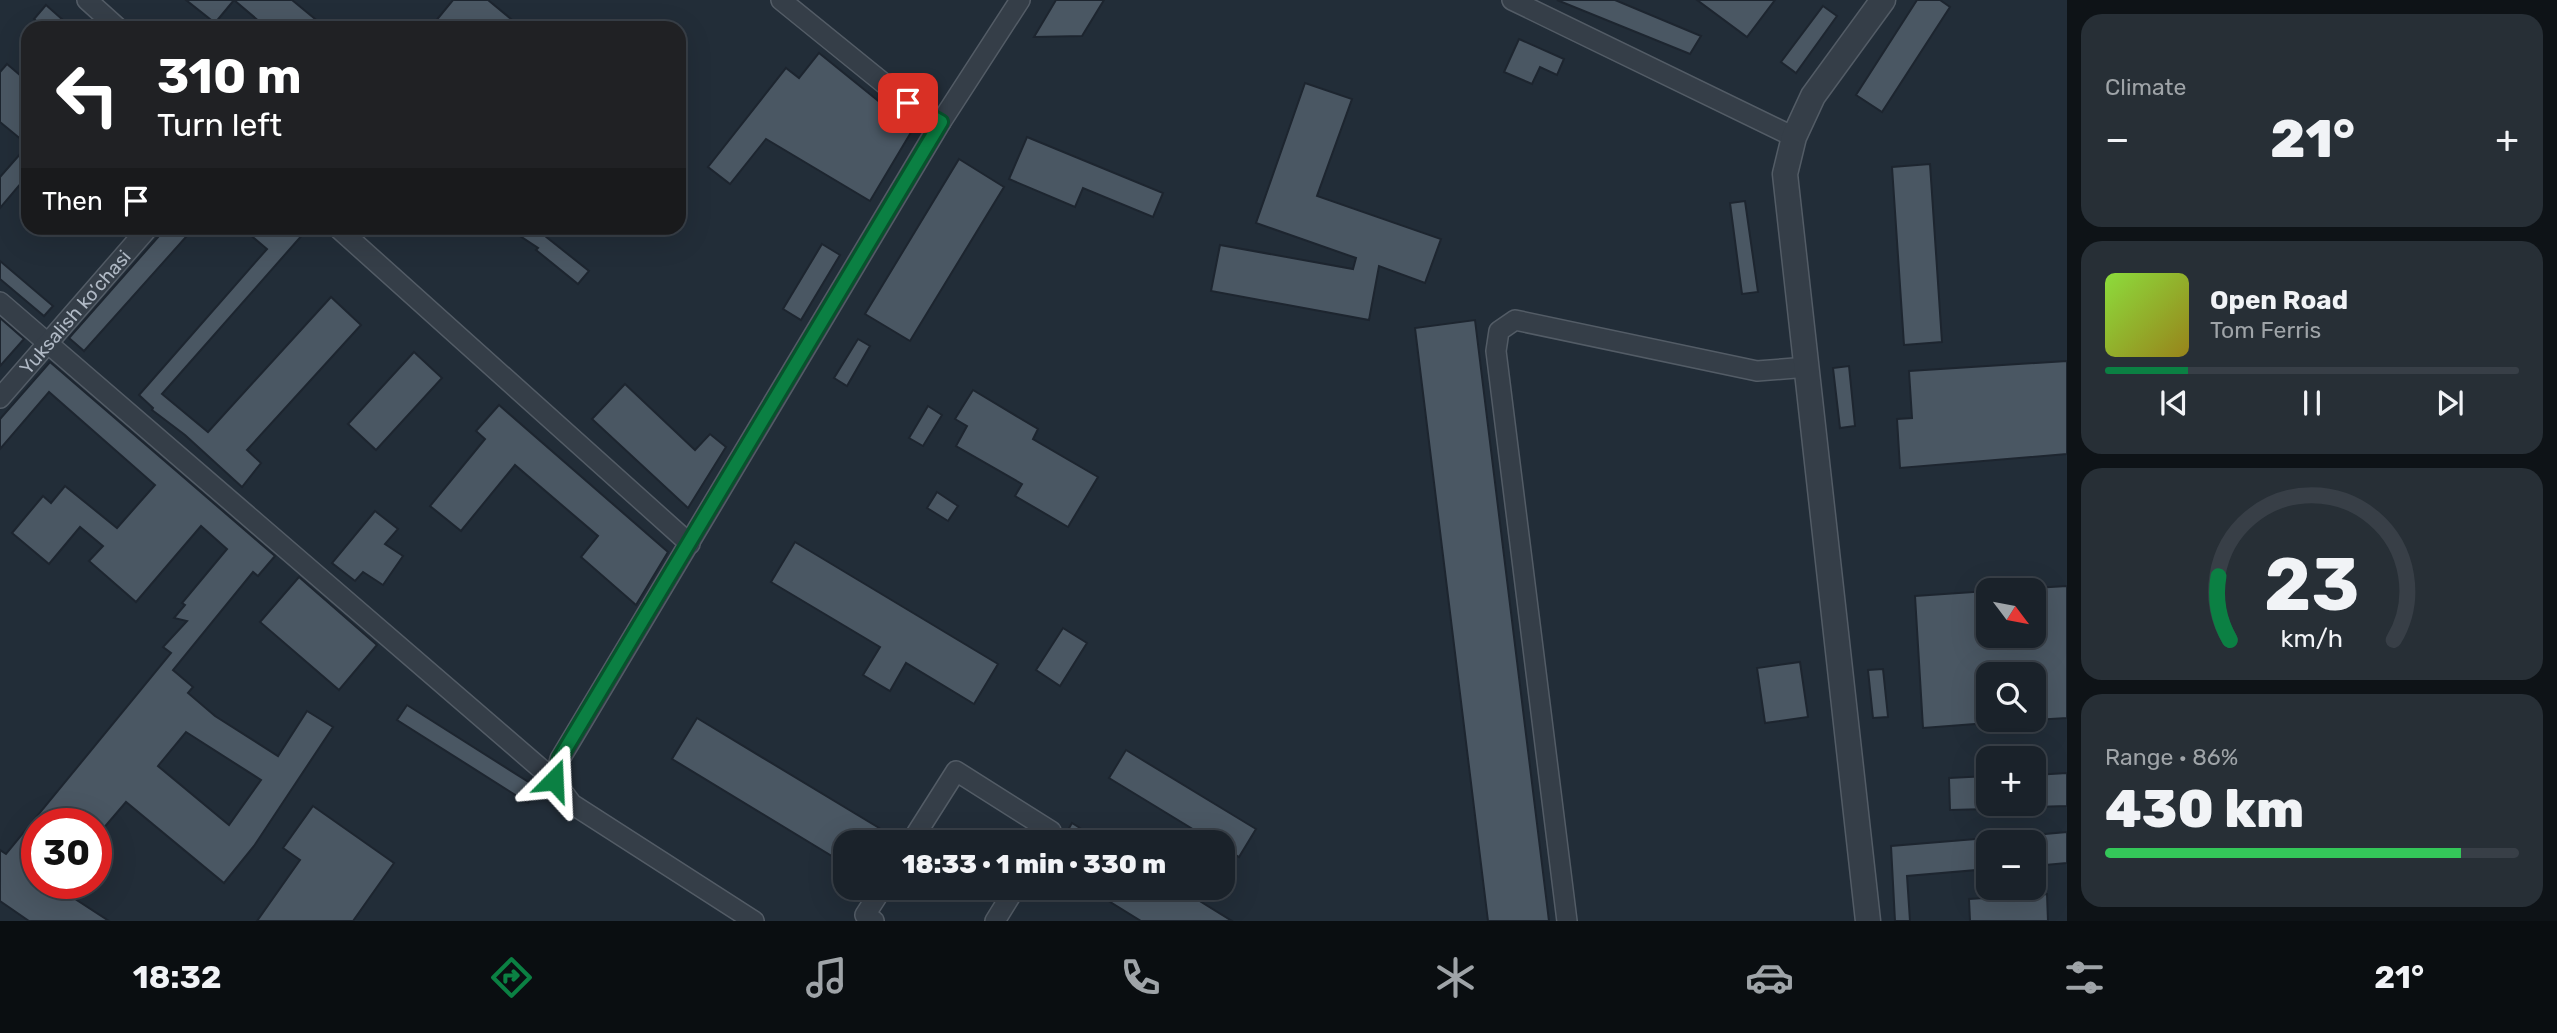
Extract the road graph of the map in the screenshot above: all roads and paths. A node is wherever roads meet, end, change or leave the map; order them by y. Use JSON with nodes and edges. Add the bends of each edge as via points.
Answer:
{"nodes":[{"id":1,"x":87,"y":0,"type":"edge"},
{"id":2,"x":781,"y":0,"type":"edge"},
{"id":3,"x":1020,"y":0,"type":"edge"},
{"id":4,"x":1512,"y":0,"type":"edge"},
{"id":5,"x":1883,"y":0,"type":"edge"},
{"id":6,"x":110,"y":21,"type":"edge"},
{"id":7,"x":941,"y":122,"type":"junction"},
{"id":8,"x":1794,"y":137,"type":"junction"},
{"id":9,"x":142,"y":235,"type":"edge"},
{"id":10,"x":346,"y":235,"type":"edge"},
{"id":11,"x":0,"y":302,"type":"edge"},
{"id":12,"x":48,"y":344,"type":"junction"},
{"id":13,"x":1808,"y":368,"type":"junction"},
{"id":14,"x":0,"y":398,"type":"edge"},
{"id":15,"x":690,"y":544,"type":"junction"},
{"id":16,"x":554,"y":780,"type":"junction"},
{"id":17,"x":919,"y":830,"type":"edge"},
{"id":18,"x":1049,"y":830,"type":"edge"},
{"id":19,"x":875,"y":900,"type":"edge"},
{"id":20,"x":1008,"y":900,"type":"edge"},
{"id":21,"x":754,"y":921,"type":"edge"},
{"id":22,"x":874,"y":921,"type":"edge"},
{"id":23,"x":995,"y":921,"type":"edge"},
{"id":24,"x":1567,"y":921,"type":"edge"},
{"id":25,"x":1868,"y":921,"type":"edge"}],
"edges":[{"from":1,"to":6,"type":"street"},
{"from":2,"to":7,"type":"street","via":[[908,103]]},
{"from":3,"to":7,"type":"street"},
{"from":4,"to":8,"type":"street"},
{"from":5,"to":8,"type":"street","via":[[1813,96]]},
{"from":7,"to":15,"type":"street"},
{"from":8,"to":13,"type":"street","via":[[1785,174]]},
{"from":9,"to":12,"type":"street","name":"Yuksalish ko’chasi"},
{"from":10,"to":15,"type":"street"},
{"from":11,"to":12,"type":"street"},
{"from":12,"to":14,"type":"street","name":"Yuksalish ko’chasi"},
{"from":12,"to":16,"type":"street"},
{"from":13,"to":24,"type":"street","via":[[1757,371],[1515,320],[1499,331],[1496,352]]},
{"from":13,"to":25,"type":"street"},
{"from":15,"to":16,"type":"street","via":[[560,758]]},
{"from":16,"to":21,"type":"street","via":[[572,804]]},
{"from":17,"to":18,"type":"street","via":[[956,771]]},
{"from":19,"to":22,"type":"street","via":[[865,915]]},
{"from":20,"to":23,"type":"street"}]}
